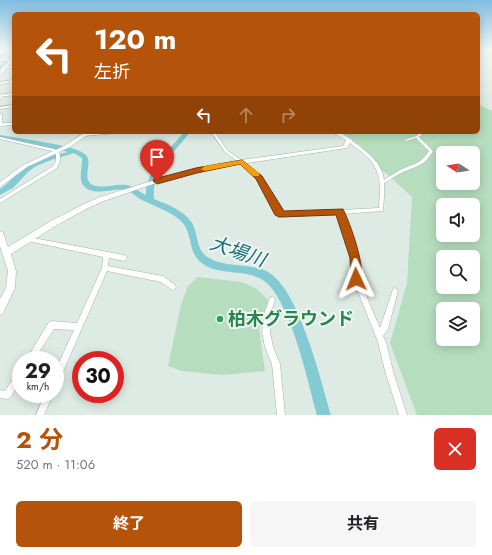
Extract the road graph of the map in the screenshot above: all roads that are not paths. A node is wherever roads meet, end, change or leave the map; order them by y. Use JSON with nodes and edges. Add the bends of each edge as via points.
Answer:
{"nodes":[{"id":1,"x":12,"y":81,"type":"edge"},
{"id":2,"x":0,"y":83,"type":"edge"},
{"id":3,"x":12,"y":94,"type":"edge"},
{"id":4,"x":0,"y":96,"type":"edge"},
{"id":5,"x":12,"y":106,"type":"edge"},
{"id":6,"x":0,"y":108,"type":"edge"},
{"id":7,"x":0,"y":115,"type":"edge"},
{"id":8,"x":12,"y":124,"type":"edge"},
{"id":9,"x":0,"y":125,"type":"edge"},
{"id":10,"x":84,"y":134,"type":"edge"},
{"id":11,"x":214,"y":134,"type":"edge"},
{"id":12,"x":340,"y":134,"type":"edge"},
{"id":13,"x":421,"y":134,"type":"edge"},
{"id":14,"x":417,"y":137,"type":"junction"},
{"id":15,"x":0,"y":138,"type":"edge"},
{"id":16,"x":349,"y":140,"type":"junction"},
{"id":17,"x":406,"y":140,"type":"dead end"},
{"id":18,"x":60,"y":152,"type":"junction"},
{"id":19,"x":242,"y":162,"type":"junction"},
{"id":20,"x":383,"y":182,"type":"junction"},
{"id":21,"x":0,"y":185,"type":"edge"},
{"id":22,"x":0,"y":201,"type":"edge"},
{"id":23,"x":340,"y":212,"type":"junction"},
{"id":24,"x":0,"y":234,"type":"edge"},
{"id":25,"x":28,"y":239,"type":"junction"},
{"id":26,"x":106,"y":254,"type":"junction"},
{"id":27,"x":3,"y":255,"type":"edge"},
{"id":28,"x":124,"y":258,"type":"dead end"},
{"id":29,"x":105,"y":268,"type":"junction"},
{"id":30,"x":172,"y":287,"type":"dead end"},
{"id":31,"x":395,"y":291,"type":"dead end"},
{"id":32,"x":272,"y":300,"type":"dead end"},
{"id":33,"x":0,"y":310,"type":"edge"},
{"id":34,"x":78,"y":327,"type":"junction"},
{"id":35,"x":379,"y":336,"type":"junction"},
{"id":36,"x":36,"y":351,"type":"edge"},
{"id":37,"x":64,"y":359,"type":"edge"},
{"id":38,"x":12,"y":388,"type":"edge"},
{"id":39,"x":0,"y":394,"type":"edge"},
{"id":40,"x":45,"y":403,"type":"edge"},
{"id":41,"x":40,"y":415,"type":"edge"},
{"id":42,"x":281,"y":415,"type":"edge"},
{"id":43,"x":403,"y":415,"type":"edge"}],
"edges":[{"from":1,"to":2,"type":"street"},
{"from":3,"to":4,"type":"street"},
{"from":5,"to":6,"type":"street"},
{"from":7,"to":9,"type":"street"},
{"from":8,"to":9,"type":"street"},
{"from":10,"to":18,"type":"street"},
{"from":11,"to":19,"type":"street","via":[[226,151]]},
{"from":12,"to":16,"type":"street"},
{"from":13,"to":14,"type":"street"},
{"from":14,"to":17,"type":"street"},
{"from":14,"to":20,"type":"street","via":[[431,151],[429,156],[417,166]]},
{"from":15,"to":18,"type":"street"},
{"from":16,"to":19,"type":"street","via":[[345,147],[338,149]]},
{"from":16,"to":20,"type":"street","via":[[378,165]]},
{"from":18,"to":21,"type":"street","via":[[25,166]]},
{"from":18,"to":22,"type":"street","via":[[55,167]]},
{"from":19,"to":23,"type":"street","via":[[259,178],[282,215]]},
{"from":19,"to":25,"type":"street","via":[[196,170],[102,199],[75,211]]},
{"from":20,"to":23,"type":"street","via":[[381,210]]},
{"from":23,"to":35,"type":"street","via":[[355,258],[356,279]]},
{"from":24,"to":27,"type":"street"},
{"from":25,"to":26,"type":"street"},
{"from":25,"to":27,"type":"street"},
{"from":26,"to":28,"type":"street"},
{"from":26,"to":29,"type":"street"},
{"from":27,"to":33,"type":"street","via":[[12,270],[10,288]]},
{"from":29,"to":30,"type":"street","via":[[163,279]]},
{"from":29,"to":34,"type":"street"},
{"from":31,"to":35,"type":"street","via":[[384,329]]},
{"from":32,"to":42,"type":"street","via":[[266,332],[276,364]]},
{"from":34,"to":36,"type":"street","via":[[52,325]]},
{"from":34,"to":37,"type":"street"},
{"from":35,"to":43,"type":"street"},
{"from":38,"to":39,"type":"street","via":[[7,395]]},
{"from":40,"to":41,"type":"street"}]}
